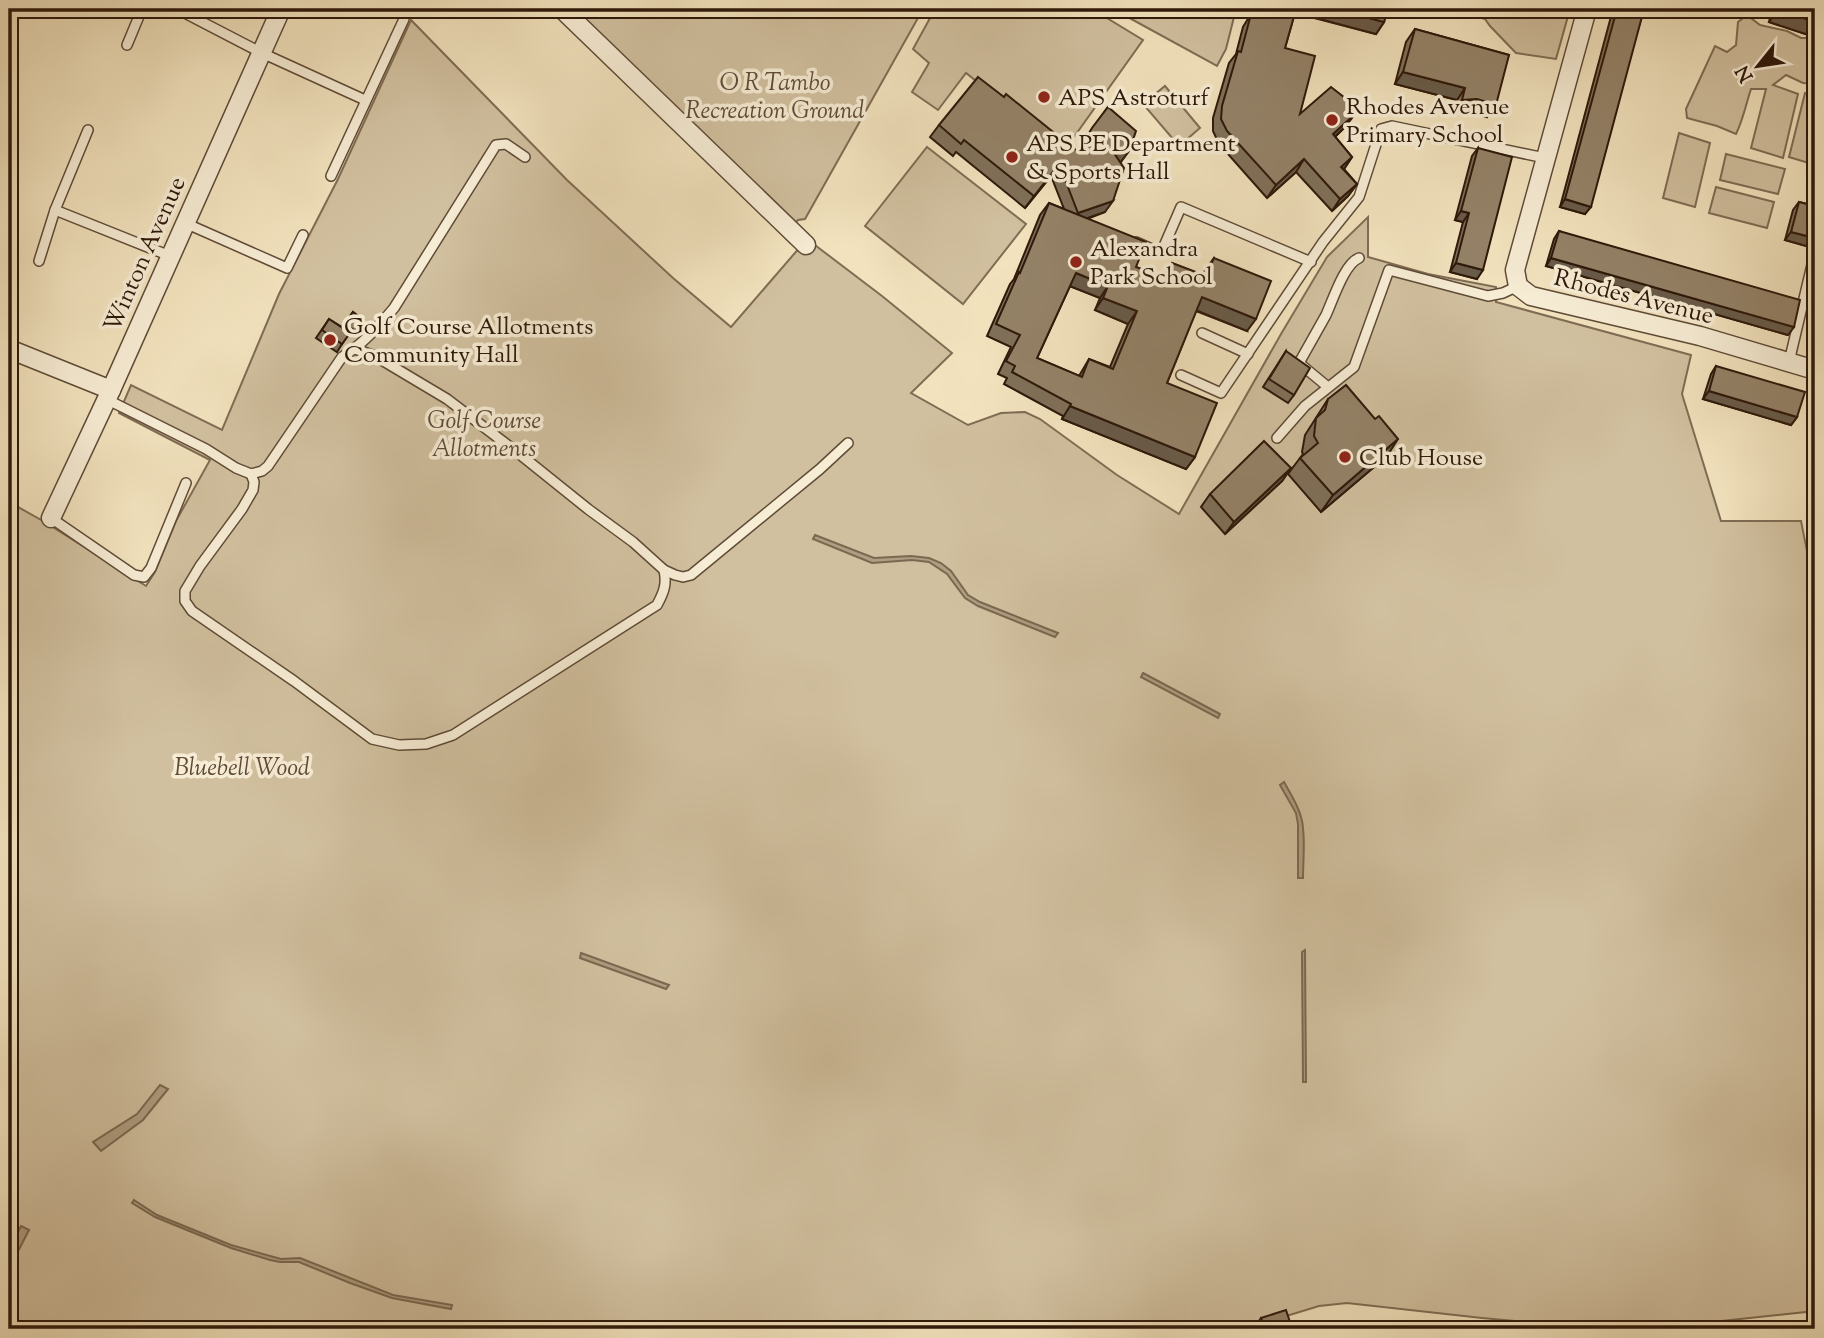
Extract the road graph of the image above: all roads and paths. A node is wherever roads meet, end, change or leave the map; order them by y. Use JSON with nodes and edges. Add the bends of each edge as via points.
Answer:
{"nodes":[{"id":1,"x":142,"y":9,"type":"edge"},
{"id":2,"x":177,"y":9,"type":"edge"},
{"id":3,"x":281,"y":9,"type":"edge"},
{"id":4,"x":562,"y":9,"type":"edge"},
{"id":5,"x":1587,"y":9,"type":"edge"},
{"id":6,"x":404,"y":19,"type":"dead end"},
{"id":7,"x":127,"y":45,"type":"dead end"},
{"id":8,"x":262,"y":52,"type":"junction"},
{"id":9,"x":365,"y":100,"type":"junction"},
{"id":10,"x":88,"y":130,"type":"dead end"},
{"id":11,"x":525,"y":157,"type":"dead end"},
{"id":12,"x":1545,"y":158,"type":"junction"},
{"id":13,"x":331,"y":176,"type":"dead end"},
{"id":14,"x":55,"y":210,"type":"junction"},
{"id":15,"x":185,"y":223,"type":"junction"},
{"id":16,"x":303,"y":235,"type":"dead end"},
{"id":17,"x":1129,"y":238,"type":"edge"},
{"id":18,"x":806,"y":245,"type":"dead end"},
{"id":19,"x":1815,"y":252,"type":"edge"},
{"id":20,"x":170,"y":256,"type":"junction"},
{"id":21,"x":1359,"y":258,"type":"dead end"},
{"id":22,"x":39,"y":261,"type":"dead end"},
{"id":23,"x":1311,"y":262,"type":"junction"},
{"id":24,"x":1518,"y":286,"type":"junction"},
{"id":25,"x":1202,"y":333,"type":"dead end"},
{"id":26,"x":9,"y":349,"type":"edge"},
{"id":27,"x":355,"y":349,"type":"junction"},
{"id":28,"x":1248,"y":354,"type":"junction"},
{"id":29,"x":1790,"y":362,"type":"junction"},
{"id":30,"x":1815,"y":370,"type":"edge"},
{"id":31,"x":1181,"y":374,"type":"dead end"},
{"id":32,"x":1328,"y":387,"type":"junction"},
{"id":33,"x":109,"y":394,"type":"junction"},
{"id":34,"x":1277,"y":438,"type":"dead end"},
{"id":35,"x":848,"y":443,"type":"dead end"},
{"id":36,"x":268,"y":466,"type":"junction"},
{"id":37,"x":251,"y":474,"type":"junction"},
{"id":38,"x":186,"y":483,"type":"dead end"},
{"id":39,"x":253,"y":490,"type":"junction"},
{"id":40,"x":51,"y":518,"type":"joint"},
{"id":41,"x":664,"y":570,"type":"junction"}],
"edges":[{"from":1,"to":7,"type":"lane"},
{"from":2,"to":8,"type":"lane"},
{"from":3,"to":8,"type":"street","name":"Winton Avenue"},
{"from":4,"to":18,"type":"street"},
{"from":5,"to":12,"type":"street","name":"Rhodes Avenue"},
{"from":6,"to":9,"type":"lane"},
{"from":8,"to":9,"type":"lane"},
{"from":8,"to":15,"type":"street","name":"Winton Avenue"},
{"from":9,"to":13,"type":"lane"},
{"from":10,"to":14,"type":"lane"},
{"from":11,"to":27,"type":"lane","via":[[506,144],[495,145],[394,308]]},
{"from":12,"to":23,"type":"lane","via":[[1392,126],[1381,129],[1359,197]]},
{"from":12,"to":24,"type":"street","name":"Rhodes Avenue","via":[[1515,270]]},
{"from":14,"to":20,"type":"lane"},
{"from":14,"to":22,"type":"lane"},
{"from":15,"to":16,"type":"lane","via":[[287,268]]},
{"from":15,"to":20,"type":"street","name":"Winton Avenue"},
{"from":17,"to":23,"type":"lane","via":[[1161,253],[1181,206]]},
{"from":19,"to":29,"type":"lane"},
{"from":20,"to":33,"type":"street","name":"Winton Avenue"},
{"from":21,"to":32,"type":"lane","via":[[1339,284],[1299,363]]},
{"from":23,"to":28,"type":"lane"},
{"from":24,"to":29,"type":"street","name":"Rhodes Avenue","via":[[1531,296]]},
{"from":24,"to":32,"type":"lane","via":[[1488,296],[1389,270],[1354,367]]},
{"from":25,"to":28,"type":"lane"},
{"from":26,"to":33,"type":"street"},
{"from":27,"to":36,"type":"lane","via":[[342,357]]},
{"from":27,"to":41,"type":"lane","via":[[447,399]]},
{"from":28,"to":31,"type":"lane","via":[[1221,393]]},
{"from":29,"to":30,"type":"street","name":"Rhodes Avenue"},
{"from":32,"to":34,"type":"lane","via":[[1304,406]]},
{"from":33,"to":37,"type":"lane"},
{"from":33,"to":40,"type":"street","name":"Winton Avenue"},
{"from":35,"to":41,"type":"lane","via":[[691,575]]},
{"from":36,"to":37,"type":"lane"},
{"from":36,"to":39,"type":"lane"},
{"from":37,"to":39,"type":"lane"},
{"from":38,"to":40,"type":"lane","via":[[144,577],[134,575]]},
{"from":39,"to":41,"type":"lane","via":[[200,566],[185,601],[192,611],[372,739],[396,745],[426,744],[453,735],[657,605],[667,581]]}]}
